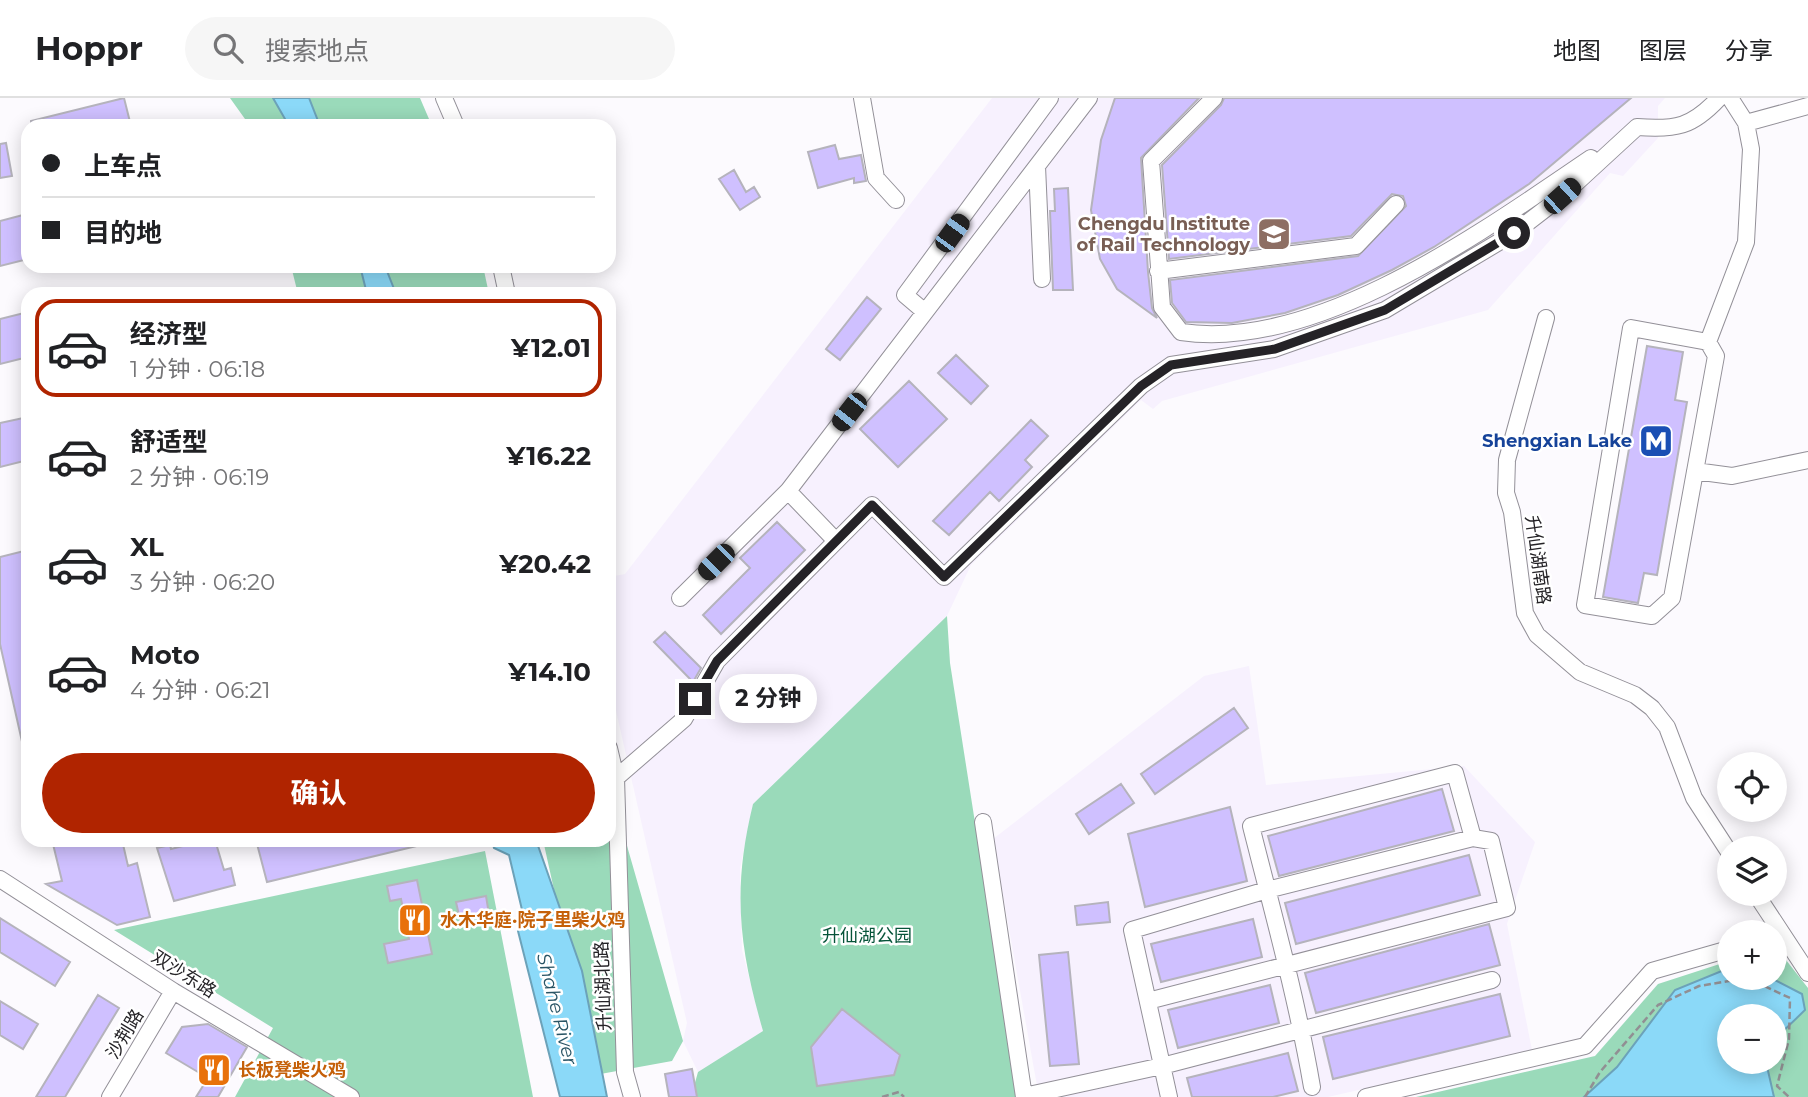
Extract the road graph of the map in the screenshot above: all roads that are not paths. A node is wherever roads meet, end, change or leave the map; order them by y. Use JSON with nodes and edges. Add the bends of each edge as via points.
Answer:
{"nodes":[{"id":1,"x":444,"y":98,"type":"edge"},
{"id":2,"x":862,"y":98,"type":"edge"},
{"id":3,"x":1050,"y":98,"type":"edge"},
{"id":4,"x":1089,"y":98,"type":"edge"},
{"id":5,"x":1719,"y":98,"type":"edge"},
{"id":6,"x":1730,"y":98,"type":"edge"},
{"id":7,"x":1212,"y":99,"type":"edge"},
{"id":8,"x":1808,"y":106,"type":"edge"},
{"id":9,"x":453,"y":119,"type":"edge"},
{"id":10,"x":1746,"y":123,"type":"junction"},
{"id":11,"x":1637,"y":127,"type":"junction"},
{"id":12,"x":1037,"y":166,"type":"junction"},
{"id":13,"x":896,"y":200,"type":"dead end"},
{"id":14,"x":1396,"y":204,"type":"dead end"},
{"id":15,"x":1158,"y":271,"type":"junction"},
{"id":16,"x":1042,"y":279,"type":"dead end"},
{"id":17,"x":925,"y":312,"type":"junction"},
{"id":18,"x":1546,"y":317,"type":"dead end"},
{"id":19,"x":1708,"y":342,"type":"junction"},
{"id":20,"x":1808,"y":460,"type":"edge"},
{"id":21,"x":1695,"y":471,"type":"junction"},
{"id":22,"x":788,"y":491,"type":"junction"},
{"id":23,"x":836,"y":541,"type":"junction"},
{"id":24,"x":680,"y":598,"type":"dead end"},
{"id":25,"x":616,"y":778,"type":"joint"},
{"id":26,"x":982,"y":822,"type":"dead end"},
{"id":27,"x":1719,"y":836,"type":"edge"},
{"id":28,"x":1473,"y":838,"type":"junction"},
{"id":29,"x":0,"y":879,"type":"edge"},
{"id":30,"x":1267,"y":890,"type":"junction"},
{"id":31,"x":1787,"y":950,"type":"edge"},
{"id":32,"x":1717,"y":952,"type":"edge"},
{"id":33,"x":1286,"y":967,"type":"junction"},
{"id":34,"x":1808,"y":973,"type":"edge"},
{"id":35,"x":1492,"y":980,"type":"dead end"},
{"id":36,"x":173,"y":990,"type":"junction"},
{"id":37,"x":1148,"y":1000,"type":"junction"},
{"id":38,"x":1302,"y":1029,"type":"junction"},
{"id":39,"x":1162,"y":1066,"type":"junction"},
{"id":40,"x":1312,"y":1087,"type":"dead end"},
{"id":41,"x":110,"y":1097,"type":"edge"},
{"id":42,"x":351,"y":1097,"type":"edge"},
{"id":43,"x":632,"y":1097,"type":"edge"},
{"id":44,"x":1024,"y":1097,"type":"edge"},
{"id":45,"x":1169,"y":1097,"type":"edge"},
{"id":46,"x":1366,"y":1097,"type":"edge"}],
"edges":[{"from":1,"to":9,"type":"street"},
{"from":2,"to":13,"type":"street","via":[[876,178]]},
{"from":3,"to":17,"type":"street","via":[[905,295]]},
{"from":4,"to":12,"type":"street"},
{"from":5,"to":11,"type":"street","via":[[1701,117],[1681,127]]},
{"from":6,"to":10,"type":"street"},
{"from":7,"to":15,"type":"street","via":[[1151,161]]},
{"from":8,"to":10,"type":"street"},
{"from":10,"to":19,"type":"street","via":[[1751,149],[1746,242]]},
{"from":11,"to":15,"type":"street","via":[[1410,273],[1325,312],[1250,333],[1181,332],[1162,307]]},
{"from":11,"to":23,"type":"street","via":[[1514,233],[1385,310],[1275,349],[1171,365],[1141,386],[944,577],[872,505]]},
{"from":12,"to":16,"type":"street"},
{"from":12,"to":17,"type":"street"},
{"from":14,"to":15,"type":"street","via":[[1356,246]]},
{"from":17,"to":22,"type":"street"},
{"from":18,"to":27,"type":"street","name":"升仙湖南路","via":[[1507,460],[1506,493],[1525,613],[1537,635],[1580,672],[1635,695],[1652,708],[1667,727],[1694,797]]},
{"from":19,"to":21,"type":"street","via":[[1716,356]]},
{"from":19,"to":21,"type":"street","via":[[1631,328],[1585,605],[1653,616],[1672,598]]},
{"from":20,"to":21,"type":"street","via":[[1731,477]]},
{"from":22,"to":23,"type":"street"},
{"from":22,"to":24,"type":"street"},
{"from":23,"to":25,"type":"street","via":[[717,661],[684,719]]},
{"from":25,"to":43,"type":"street","name":"升仙湖北路","via":[[625,1072]]},
{"from":26,"to":44,"type":"street"},
{"from":28,"to":30,"type":"street"},
{"from":28,"to":30,"type":"street","via":[[1455,773],[1251,827]]},
{"from":28,"to":33,"type":"street","via":[[1491,841],[1507,908]]},
{"from":29,"to":36,"type":"street","name":"双沙东路"},
{"from":30,"to":33,"type":"street"},
{"from":30,"to":37,"type":"street","via":[[1132,930]]},
{"from":31,"to":34,"type":"street"},
{"from":32,"to":46,"type":"street","via":[[1652,971],[1585,1046]]},
{"from":33,"to":37,"type":"street"},
{"from":33,"to":38,"type":"street"},
{"from":35,"to":38,"type":"street"},
{"from":36,"to":41,"type":"street","name":"沙荆路"},
{"from":36,"to":42,"type":"street","name":"双沙东路"},
{"from":37,"to":39,"type":"street"},
{"from":38,"to":39,"type":"street"},
{"from":38,"to":40,"type":"street"},
{"from":39,"to":44,"type":"street"},
{"from":39,"to":45,"type":"street"}]}
